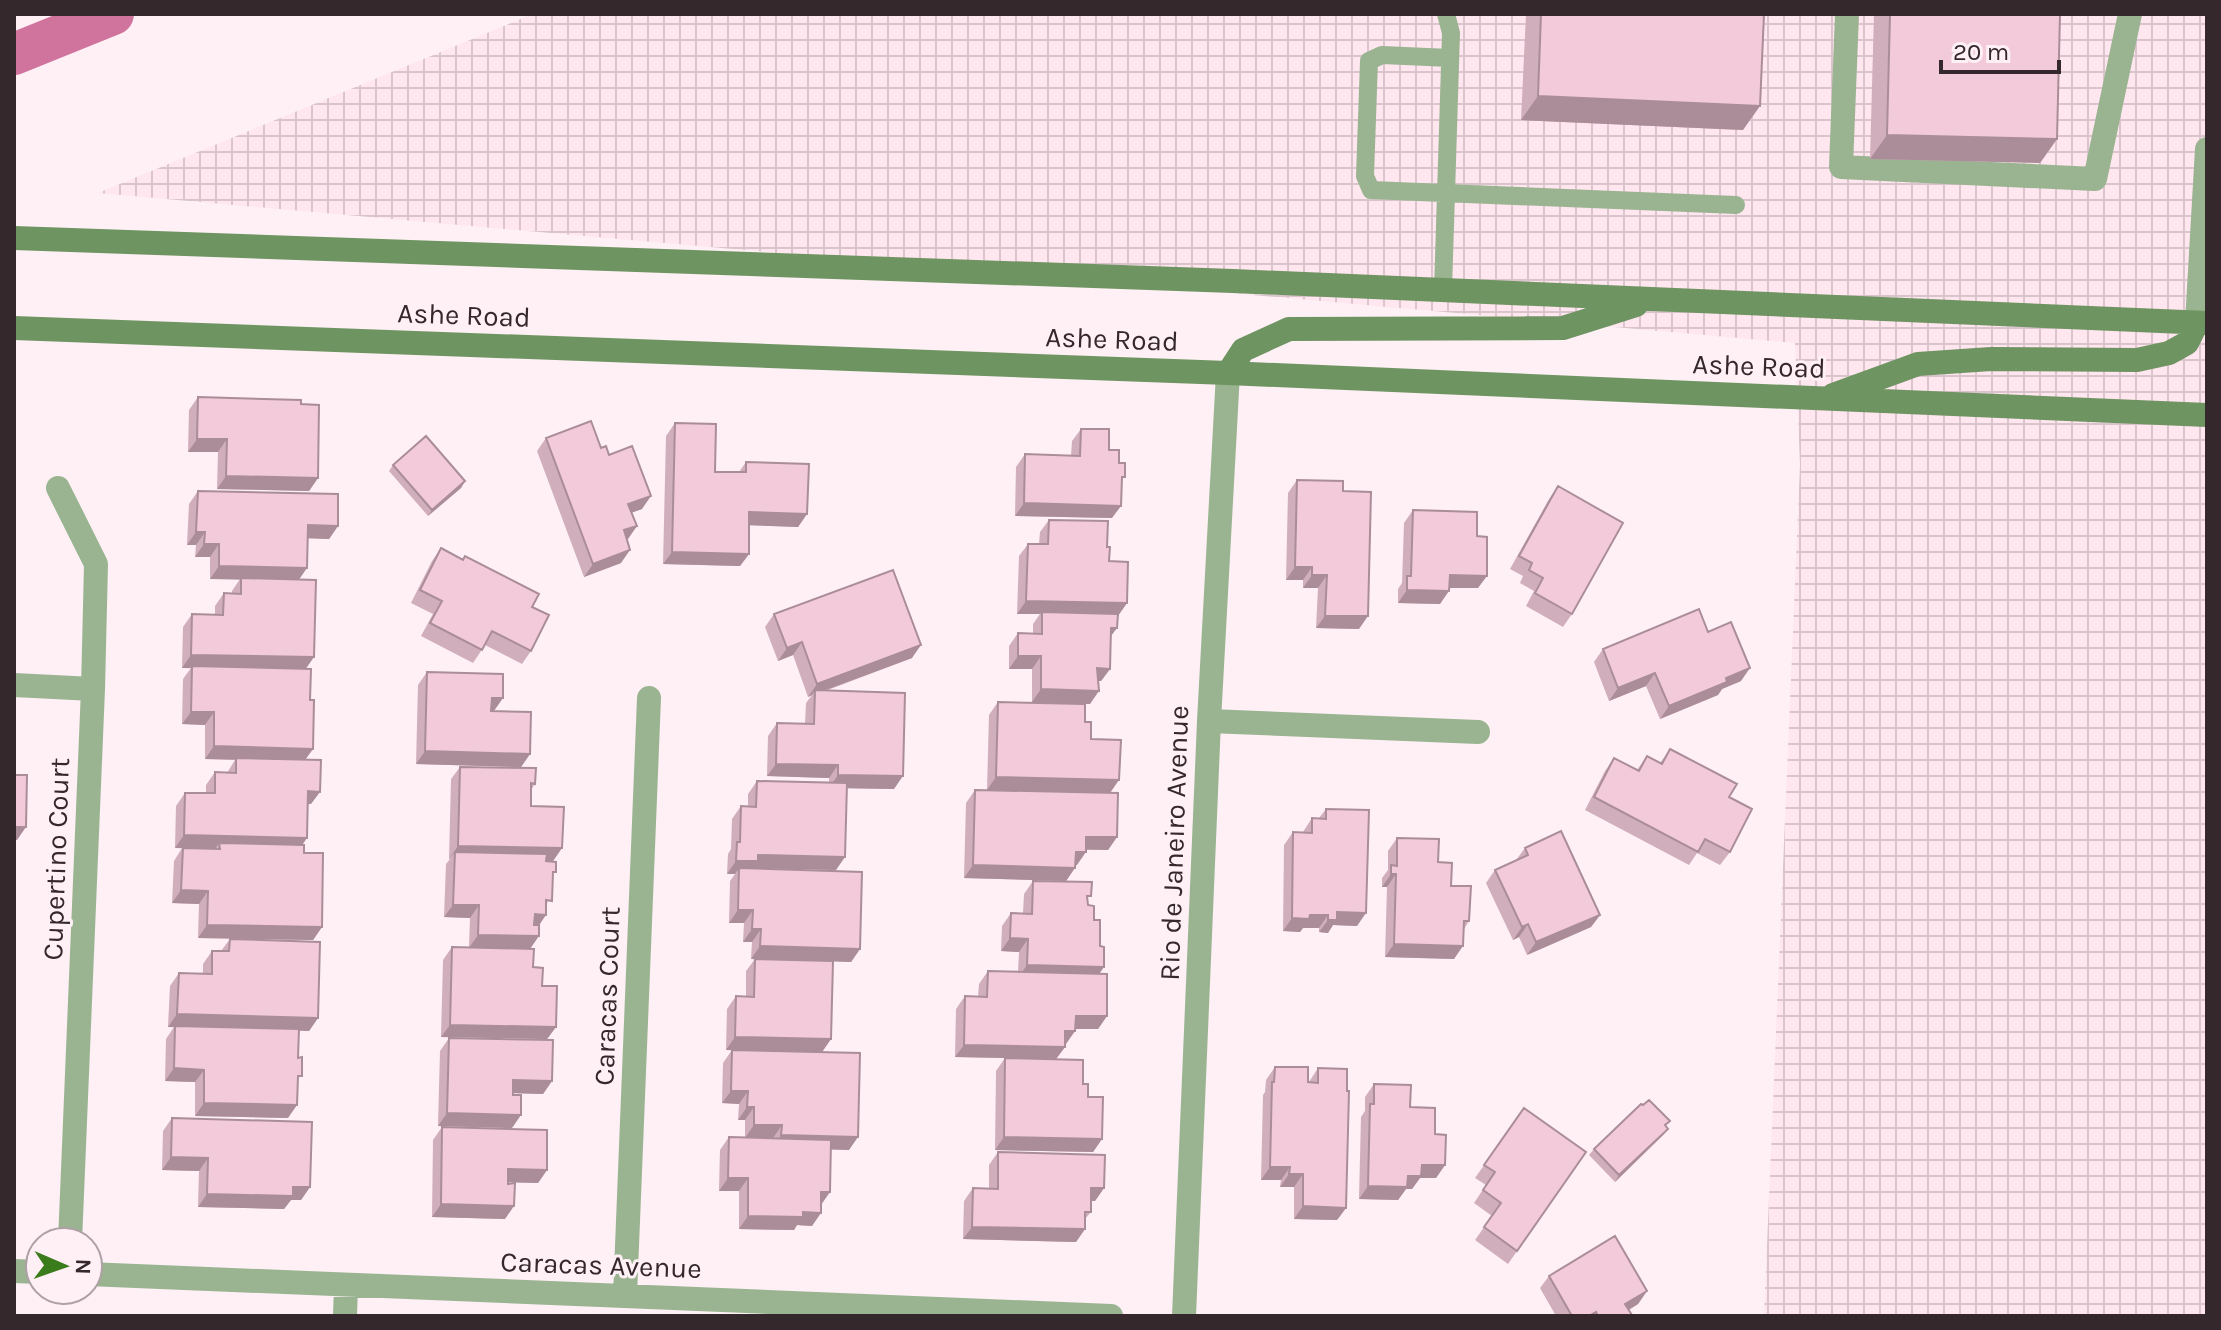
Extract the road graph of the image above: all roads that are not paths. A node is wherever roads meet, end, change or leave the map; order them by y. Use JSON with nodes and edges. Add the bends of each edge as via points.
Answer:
{"nodes":[{"id":1,"x":1446,"y":14,"type":"edge"},
{"id":2,"x":1847,"y":14,"type":"edge"},
{"id":3,"x":2130,"y":14,"type":"edge"},
{"id":4,"x":1450,"y":58,"type":"junction"},
{"id":5,"x":2207,"y":149,"type":"edge"},
{"id":6,"x":1446,"y":193,"type":"junction"},
{"id":7,"x":1736,"y":205,"type":"dead end"},
{"id":8,"x":14,"y":238,"type":"edge"},
{"id":9,"x":1443,"y":290,"type":"junction"},
{"id":10,"x":1654,"y":299,"type":"junction"},
{"id":11,"x":2202,"y":323,"type":"edge"},
{"id":12,"x":14,"y":328,"type":"edge"},
{"id":13,"x":1228,"y":373,"type":"junction"},
{"id":14,"x":1823,"y":399,"type":"junction"},
{"id":15,"x":2207,"y":415,"type":"edge"},
{"id":16,"x":58,"y":488,"type":"dead end"},
{"id":17,"x":14,"y":685,"type":"edge"},
{"id":18,"x":93,"y":689,"type":"junction"},
{"id":19,"x":649,"y":698,"type":"dead end"},
{"id":20,"x":1209,"y":721,"type":"junction"},
{"id":21,"x":1478,"y":732,"type":"dead end"},
{"id":22,"x":71,"y":1226,"type":"edge"},
{"id":23,"x":104,"y":1275,"type":"edge"},
{"id":24,"x":346,"y":1285,"type":"junction"},
{"id":25,"x":625,"y":1296,"type":"junction"},
{"id":26,"x":910,"y":1312,"type":"edge"},
{"id":27,"x":345,"y":1316,"type":"edge"},
{"id":28,"x":1111,"y":1316,"type":"edge"},
{"id":29,"x":1184,"y":1316,"type":"edge"}],
"edges":[{"from":1,"to":4,"type":"lane"},
{"from":2,"to":3,"type":"street","via":[[1841,167],[2095,179]]},
{"from":4,"to":6,"type":"lane"},
{"from":4,"to":6,"type":"lane","via":[[1382,55],[1369,61],[1365,176],[1371,190]]},
{"from":5,"to":11,"type":"street"},
{"from":6,"to":7,"type":"lane"},
{"from":6,"to":9,"type":"lane"},
{"from":8,"to":9,"type":"street"},
{"from":9,"to":10,"type":"street"},
{"from":10,"to":11,"type":"street"},
{"from":10,"to":13,"type":"street","via":[[1563,328],[1289,329],[1243,350]]},
{"from":11,"to":14,"type":"street","via":[[2187,343],[2137,360],[1918,364]]},
{"from":12,"to":13,"type":"street","name":"Ashe Road"},
{"from":13,"to":14,"type":"street","name":"Ashe Road"},
{"from":13,"to":20,"type":"street","name":"Rio de Janeiro Avenue"},
{"from":14,"to":15,"type":"street","name":"Ashe Road"},
{"from":16,"to":18,"type":"street","name":"Cupertino Court","via":[[96,564]]},
{"from":17,"to":18,"type":"street"},
{"from":18,"to":22,"type":"street","name":"Cupertino Court"},
{"from":19,"to":25,"type":"street","name":"Caracas Court"},
{"from":20,"to":21,"type":"street"},
{"from":20,"to":29,"type":"street","name":"Rio de Janeiro Avenue"},
{"from":23,"to":24,"type":"street","name":"Caracas Avenue"},
{"from":24,"to":25,"type":"street","name":"Caracas Avenue"},
{"from":24,"to":27,"type":"street"},
{"from":25,"to":26,"type":"street","name":"Caracas Avenue"},
{"from":26,"to":28,"type":"street","name":"Caracas Avenue"}]}
